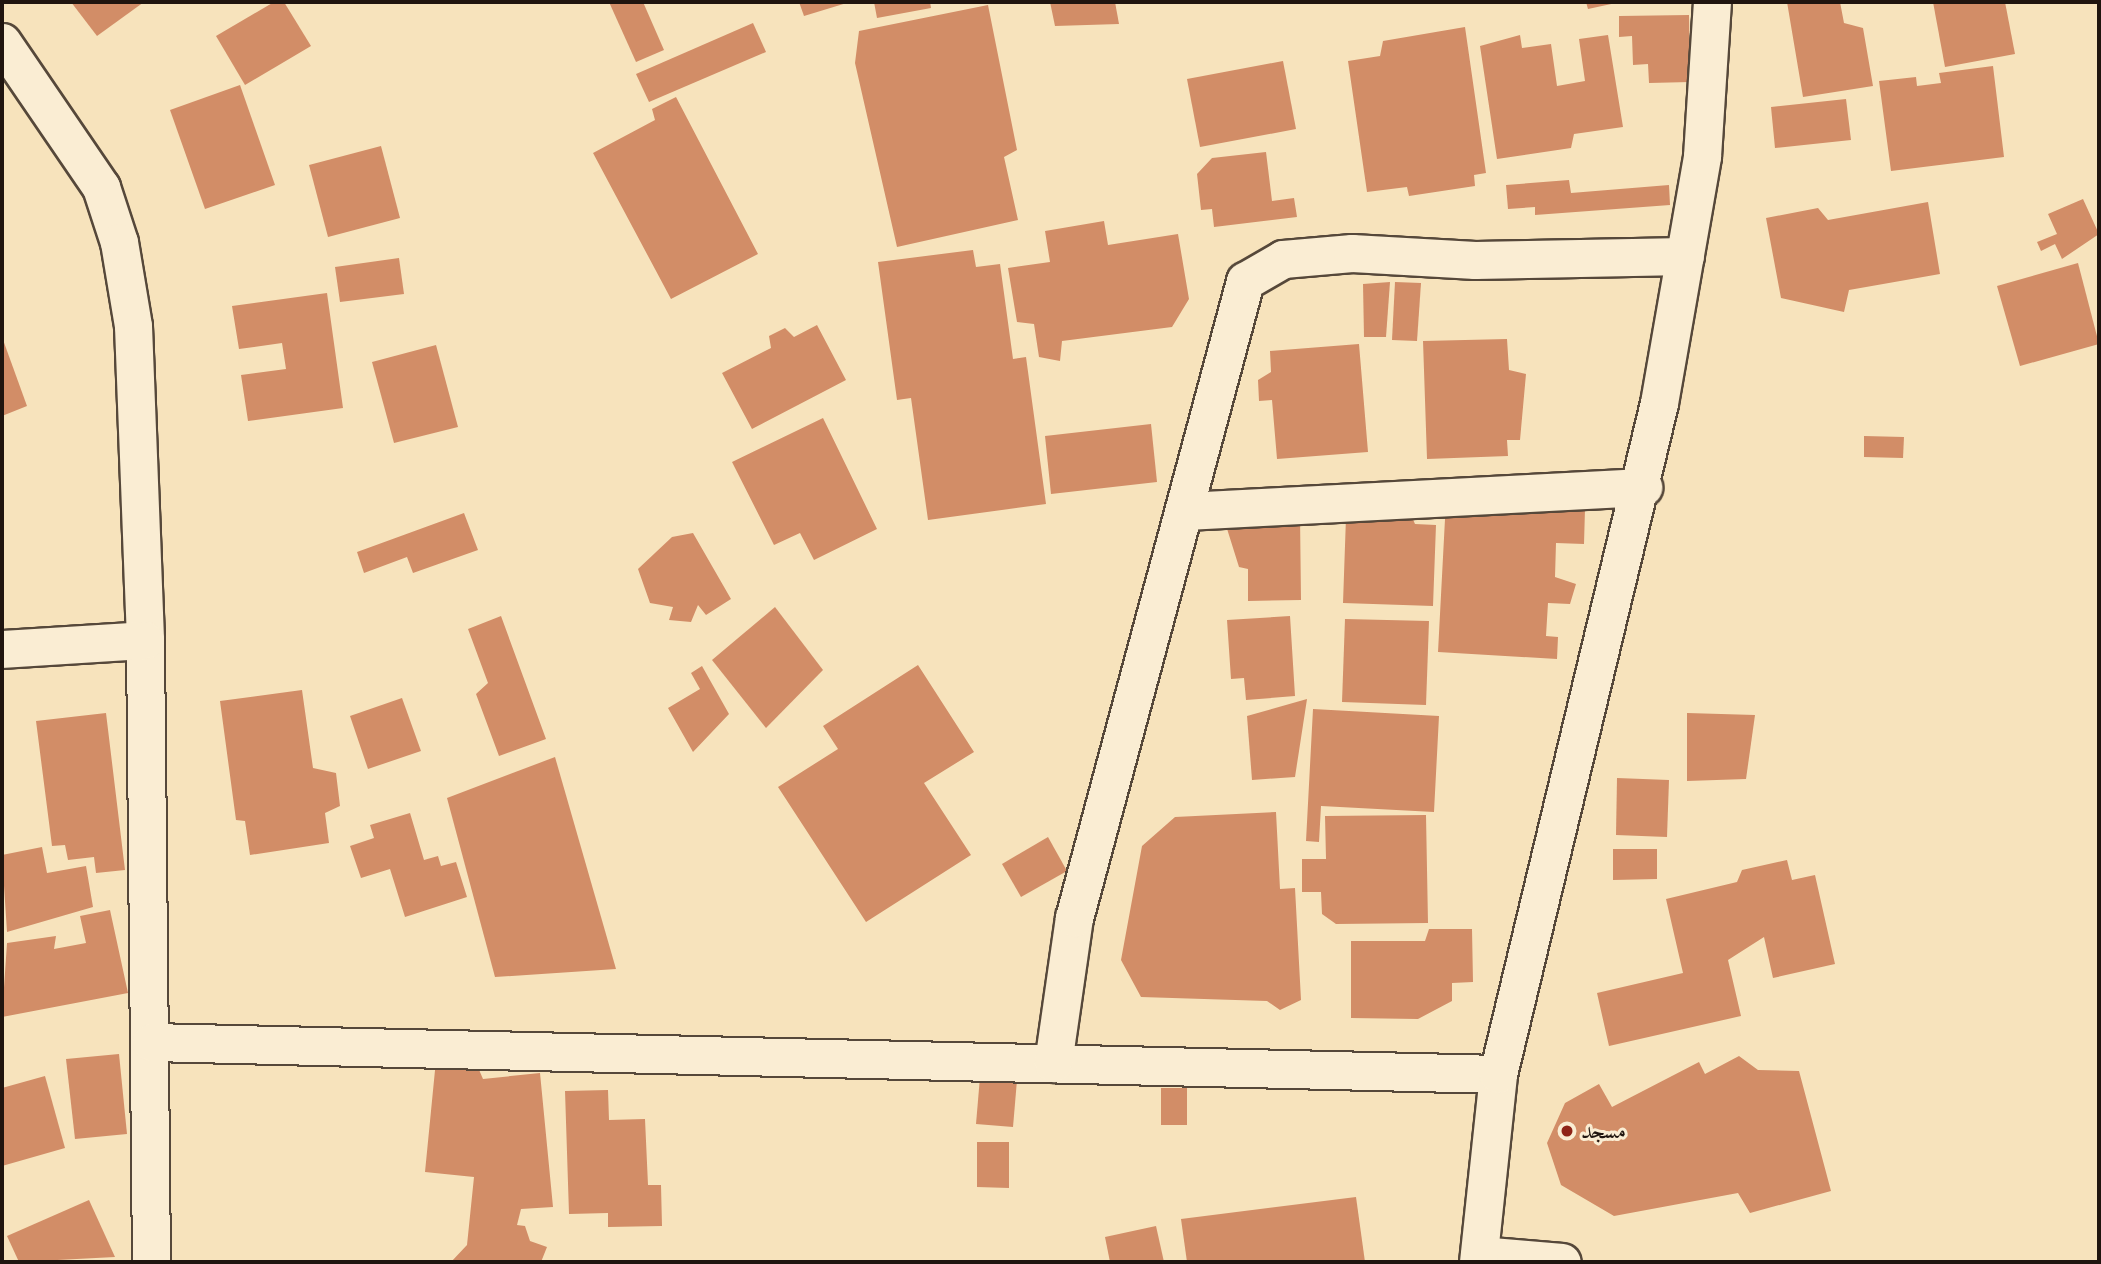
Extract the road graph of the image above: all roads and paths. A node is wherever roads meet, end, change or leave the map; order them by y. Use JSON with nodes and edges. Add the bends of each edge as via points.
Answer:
{"nodes":[{"id":1,"x":1712,"y":2,"type":"edge"},
{"id":2,"x":2,"y":42,"type":"edge"},
{"id":3,"x":1685,"y":256,"type":"junction"},
{"id":4,"x":1643,"y":487,"type":"junction"},
{"id":5,"x":1185,"y":511,"type":"junction"},
{"id":6,"x":145,"y":640,"type":"junction"},
{"id":7,"x":2,"y":649,"type":"edge"},
{"id":8,"x":151,"y":1042,"type":"junction"},
{"id":9,"x":1053,"y":1063,"type":"junction"},
{"id":10,"x":1498,"y":1074,"type":"junction"},
{"id":11,"x":1479,"y":1258,"type":"edge"},
{"id":12,"x":151,"y":1262,"type":"edge"},
{"id":13,"x":1562,"y":1262,"type":"edge"}],
"edges":[{"from":1,"to":3,"type":"street","via":[[1702,156]]},
{"from":2,"to":6,"type":"street","via":[[101,187],[119,242],[133,326]]},
{"from":3,"to":4,"type":"street"},
{"from":3,"to":5,"type":"street","via":[[1475,260],[1352,253],[1283,259],[1245,281],[1233,309]]},
{"from":4,"to":5,"type":"street"},
{"from":4,"to":10,"type":"street","via":[[1531,920]]},
{"from":5,"to":9,"type":"street","via":[[1074,918]]},
{"from":6,"to":7,"type":"street"},
{"from":6,"to":8,"type":"street"},
{"from":8,"to":9,"type":"street"},
{"from":8,"to":12,"type":"street"},
{"from":9,"to":10,"type":"street"},
{"from":10,"to":11,"type":"street"},
{"from":11,"to":13,"type":"street"}]}
